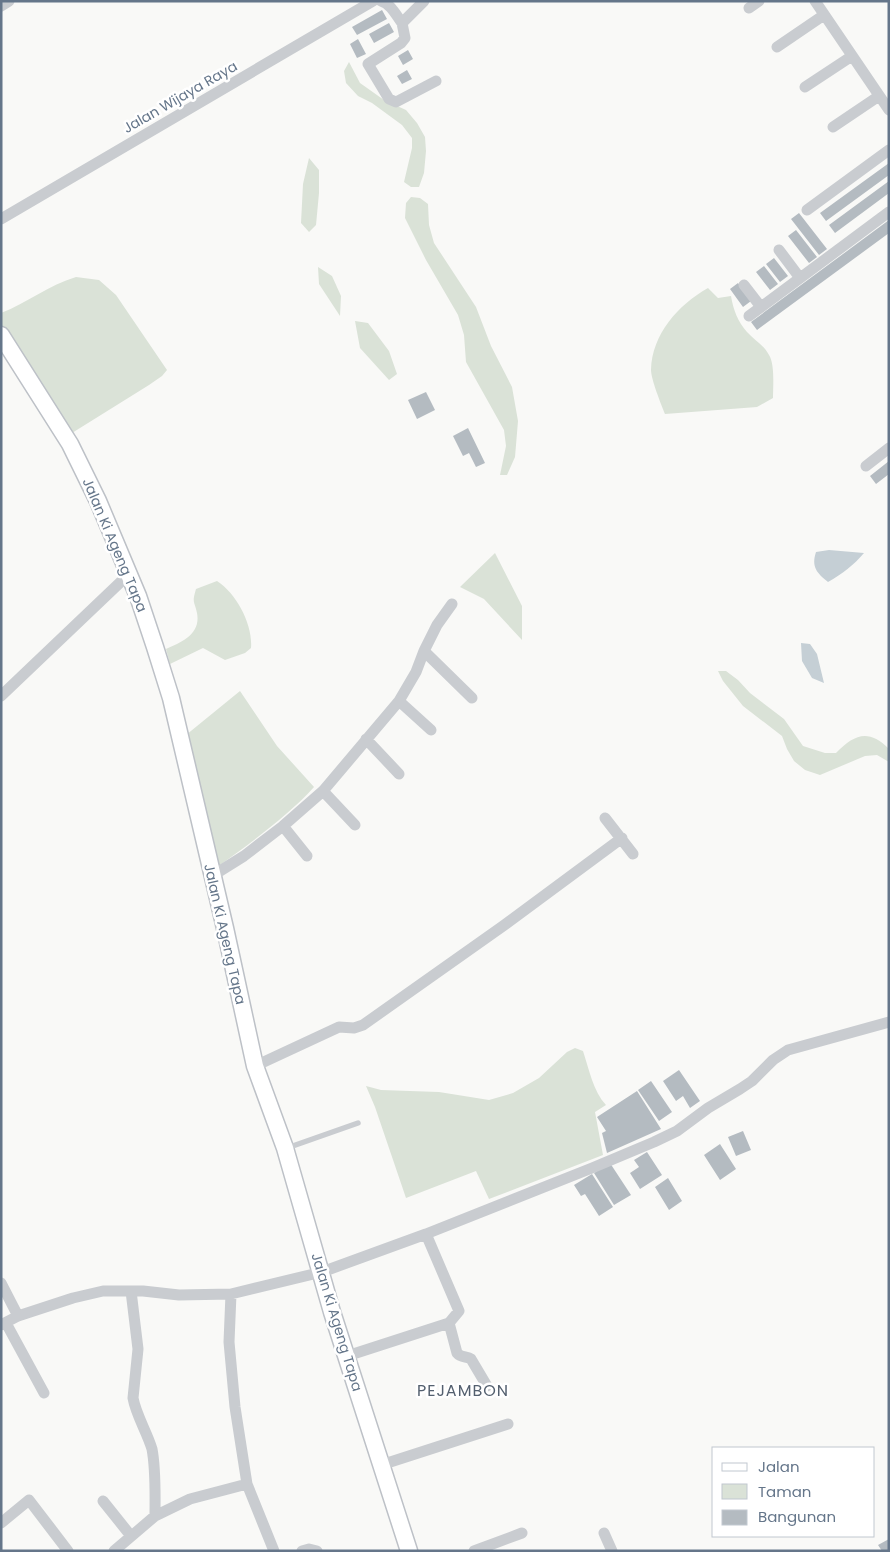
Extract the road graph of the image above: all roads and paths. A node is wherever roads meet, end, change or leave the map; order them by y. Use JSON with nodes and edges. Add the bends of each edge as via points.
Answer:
{"nodes":[{"id":1,"x":9,"y":1,"type":"edge"},
{"id":2,"x":373,"y":1,"type":"edge"},
{"id":3,"x":381,"y":1,"type":"edge"},
{"id":4,"x":424,"y":1,"type":"edge"},
{"id":5,"x":815,"y":1,"type":"edge"},
{"id":6,"x":1,"y":6,"type":"edge"},
{"id":7,"x":824,"y":15,"type":"junction"},
{"id":8,"x":402,"y":22,"type":"junction"},
{"id":9,"x":777,"y":47,"type":"dead end"},
{"id":10,"x":852,"y":56,"type":"junction"},
{"id":11,"x":436,"y":81,"type":"dead end"},
{"id":12,"x":805,"y":87,"type":"dead end"},
{"id":13,"x":879,"y":96,"type":"junction"},
{"id":14,"x":889,"y":110,"type":"edge"},
{"id":15,"x":832,"y":128,"type":"dead end"},
{"id":16,"x":889,"y":150,"type":"edge"},
{"id":17,"x":807,"y":210,"type":"dead end"},
{"id":18,"x":889,"y":212,"type":"edge"},
{"id":19,"x":1,"y":219,"type":"edge"},
{"id":20,"x":779,"y":250,"type":"dead end"},
{"id":21,"x":800,"y":278,"type":"junction"},
{"id":22,"x":744,"y":285,"type":"dead end"},
{"id":23,"x":761,"y":307,"type":"junction"},
{"id":24,"x":749,"y":316,"type":"dead end"},
{"id":25,"x":1,"y":335,"type":"edge"},
{"id":26,"x":889,"y":448,"type":"edge"},
{"id":27,"x":866,"y":466,"type":"dead end"},
{"id":28,"x":128,"y":574,"type":"junction"},
{"id":29,"x":452,"y":604,"type":"dead end"},
{"id":30,"x":424,"y":651,"type":"junction"},
{"id":31,"x":1,"y":696,"type":"edge"},
{"id":32,"x":472,"y":698,"type":"dead end"},
{"id":33,"x":399,"y":701,"type":"junction"},
{"id":34,"x":431,"y":730,"type":"dead end"},
{"id":35,"x":366,"y":739,"type":"junction"},
{"id":36,"x":399,"y":774,"type":"dead end"},
{"id":37,"x":323,"y":791,"type":"junction"},
{"id":38,"x":605,"y":818,"type":"dead end"},
{"id":39,"x":354,"y":825,"type":"dead end"},
{"id":40,"x":283,"y":826,"type":"junction"},
{"id":41,"x":622,"y":838,"type":"junction"},
{"id":42,"x":633,"y":854,"type":"dead end"},
{"id":43,"x":307,"y":856,"type":"dead end"},
{"id":44,"x":212,"y":876,"type":"junction"},
{"id":45,"x":889,"y":1022,"type":"edge"},
{"id":46,"x":255,"y":1066,"type":"junction"},
{"id":47,"x":358,"y":1123,"type":"dead end"},
{"id":48,"x":285,"y":1148,"type":"junction"},
{"id":49,"x":426,"y":1234,"type":"junction"},
{"id":50,"x":322,"y":1272,"type":"junction"},
{"id":51,"x":1,"y":1283,"type":"edge"},
{"id":52,"x":131,"y":1291,"type":"junction"},
{"id":53,"x":231,"y":1294,"type":"junction"},
{"id":54,"x":18,"y":1316,"type":"junction"},
{"id":55,"x":449,"y":1323,"type":"junction"},
{"id":56,"x":4,"y":1324,"type":"edge"},
{"id":57,"x":347,"y":1356,"type":"junction"},
{"id":58,"x":487,"y":1386,"type":"dead end"},
{"id":59,"x":44,"y":1393,"type":"dead end"},
{"id":60,"x":508,"y":1424,"type":"dead end"},
{"id":61,"x":381,"y":1465,"type":"junction"},
{"id":62,"x":247,"y":1484,"type":"junction"},
{"id":63,"x":103,"y":1501,"type":"dead end"},
{"id":64,"x":156,"y":1516,"type":"junction"},
{"id":65,"x":1,"y":1523,"type":"edge"},
{"id":66,"x":522,"y":1533,"type":"dead end"},
{"id":67,"x":604,"y":1533,"type":"dead end"},
{"id":68,"x":132,"y":1536,"type":"junction"},
{"id":69,"x":68,"y":1551,"type":"edge"},
{"id":70,"x":114,"y":1551,"type":"edge"},
{"id":71,"x":274,"y":1551,"type":"edge"},
{"id":72,"x":302,"y":1551,"type":"edge"},
{"id":73,"x":316,"y":1551,"type":"edge"},
{"id":74,"x":409,"y":1551,"type":"edge"},
{"id":75,"x":474,"y":1551,"type":"edge"},
{"id":76,"x":612,"y":1551,"type":"edge"}],
"edges":[{"from":1,"to":6,"type":"street"},
{"from":2,"to":19,"type":"street","name":"Jalan Wijaya Raya"},
{"from":3,"to":8,"type":"street"},
{"from":4,"to":8,"type":"street"},
{"from":5,"to":7,"type":"street"},
{"from":7,"to":9,"type":"street"},
{"from":7,"to":10,"type":"street"},
{"from":8,"to":11,"type":"street","via":[[405,38],[401,43],[368,64],[389,98],[396,102]]},
{"from":10,"to":12,"type":"street"},
{"from":10,"to":13,"type":"street"},
{"from":13,"to":14,"type":"street"},
{"from":13,"to":15,"type":"street"},
{"from":16,"to":17,"type":"street"},
{"from":18,"to":21,"type":"street"},
{"from":20,"to":21,"type":"street"},
{"from":21,"to":23,"type":"street"},
{"from":22,"to":23,"type":"street"},
{"from":23,"to":24,"type":"street"},
{"from":25,"to":28,"type":"street","name":"Jalan Ki Ageng Tapa","via":[[70,444]]},
{"from":26,"to":27,"type":"street"},
{"from":28,"to":31,"type":"street"},
{"from":28,"to":44,"type":"street","name":"Jalan Ki Ageng Tapa","via":[[147,621],[171,698]]},
{"from":29,"to":30,"type":"street"},
{"from":30,"to":32,"type":"street"},
{"from":30,"to":33,"type":"street"},
{"from":33,"to":34,"type":"street"},
{"from":33,"to":35,"type":"street"},
{"from":35,"to":36,"type":"street"},
{"from":35,"to":37,"type":"street"},
{"from":37,"to":39,"type":"street"},
{"from":37,"to":40,"type":"street"},
{"from":38,"to":41,"type":"street"},
{"from":40,"to":43,"type":"street"},
{"from":40,"to":44,"type":"street"},
{"from":41,"to":42,"type":"street"},
{"from":41,"to":46,"type":"street","via":[[363,1025],[339,1027]]},
{"from":44,"to":46,"type":"street","name":"Jalan Ki Ageng Tapa"},
{"from":45,"to":49,"type":"street","via":[[788,1050],[752,1081],[677,1131]]},
{"from":46,"to":48,"type":"street","name":"Jalan Ki Ageng Tapa"},
{"from":47,"to":48,"type":"lane"},
{"from":48,"to":50,"type":"street","name":"Jalan Ki Ageng Tapa"},
{"from":49,"to":50,"type":"street"},
{"from":49,"to":55,"type":"street","via":[[460,1311]]},
{"from":50,"to":53,"type":"street"},
{"from":50,"to":57,"type":"street","name":"Jalan Ki Ageng Tapa"},
{"from":51,"to":54,"type":"street"},
{"from":52,"to":53,"type":"street"},
{"from":52,"to":54,"type":"street","via":[[95,1293]]},
{"from":52,"to":64,"type":"street","via":[[138,1349],[134,1403],[152,1452]]},
{"from":53,"to":62,"type":"street","via":[[230,1352]]},
{"from":54,"to":56,"type":"street"},
{"from":55,"to":57,"type":"street"},
{"from":55,"to":58,"type":"street","via":[[458,1353],[471,1359]]},
{"from":56,"to":59,"type":"street"},
{"from":57,"to":61,"type":"street","name":"Jalan Ki Ageng Tapa"},
{"from":60,"to":61,"type":"street"},
{"from":61,"to":74,"type":"street","name":"Jalan Ki Ageng Tapa"},
{"from":62,"to":64,"type":"street","via":[[190,1499]]},
{"from":62,"to":71,"type":"street"},
{"from":63,"to":68,"type":"street"},
{"from":64,"to":68,"type":"street"},
{"from":65,"to":69,"type":"street","via":[[29,1500]]},
{"from":66,"to":75,"type":"street"},
{"from":67,"to":76,"type":"street"},
{"from":68,"to":70,"type":"street"},
{"from":72,"to":73,"type":"street"}]}
